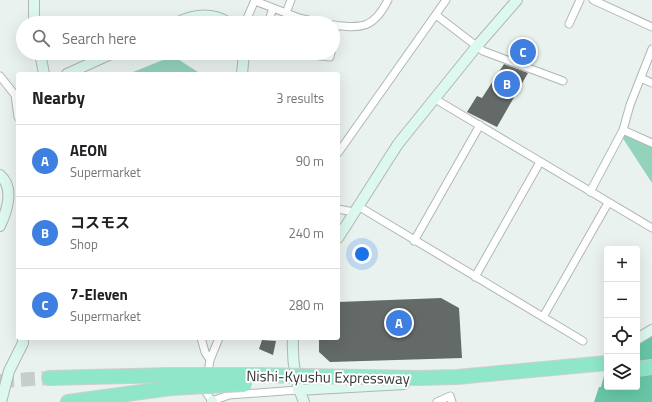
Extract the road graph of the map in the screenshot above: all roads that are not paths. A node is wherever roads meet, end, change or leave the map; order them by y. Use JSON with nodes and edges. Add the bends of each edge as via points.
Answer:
{"nodes":[{"id":1,"x":34,"y":0,"type":"edge"},
{"id":2,"x":255,"y":0,"type":"edge"},
{"id":3,"x":291,"y":0,"type":"edge"},
{"id":4,"x":388,"y":0,"type":"edge"},
{"id":5,"x":446,"y":0,"type":"edge"},
{"id":6,"x":517,"y":0,"type":"edge"},
{"id":7,"x":580,"y":0,"type":"edge"},
{"id":8,"x":593,"y":0,"type":"edge"},
{"id":9,"x":610,"y":3,"type":"edge"},
{"id":10,"x":273,"y":8,"type":"junction"},
{"id":11,"x":286,"y":14,"type":"junction"},
{"id":12,"x":436,"y":15,"type":"junction"},
{"id":13,"x":34,"y":16,"type":"edge"},
{"id":14,"x":197,"y":16,"type":"edge"},
{"id":15,"x":213,"y":16,"type":"edge"},
{"id":16,"x":249,"y":16,"type":"edge"},
{"id":17,"x":270,"y":16,"type":"edge"},
{"id":18,"x":292,"y":16,"type":"edge"},
{"id":19,"x":570,"y":24,"type":"dead end"},
{"id":20,"x":340,"y":26,"type":"edge"},
{"id":21,"x":652,"y":27,"type":"edge"},
{"id":22,"x":477,"y":46,"type":"junction"},
{"id":23,"x":652,"y":49,"type":"edge"},
{"id":24,"x":41,"y":60,"type":"edge"},
{"id":25,"x":98,"y":60,"type":"edge"},
{"id":26,"x":243,"y":60,"type":"edge"},
{"id":27,"x":44,"y":72,"type":"edge"},
{"id":28,"x":71,"y":72,"type":"edge"},
{"id":29,"x":242,"y":72,"type":"edge"},
{"id":30,"x":0,"y":76,"type":"edge"},
{"id":31,"x":641,"y":78,"type":"junction"},
{"id":32,"x":563,"y":81,"type":"dead end"},
{"id":33,"x":652,"y":84,"type":"edge"},
{"id":34,"x":434,"y":99,"type":"junction"},
{"id":35,"x":16,"y":103,"type":"edge"},
{"id":36,"x":480,"y":125,"type":"junction"},
{"id":37,"x":623,"y":130,"type":"junction"},
{"id":38,"x":652,"y":143,"type":"edge"},
{"id":39,"x":340,"y":149,"type":"edge"},
{"id":40,"x":540,"y":162,"type":"junction"},
{"id":41,"x":0,"y":175,"type":"edge"},
{"id":42,"x":590,"y":192,"type":"junction"},
{"id":43,"x":608,"y":203,"type":"junction"},
{"id":44,"x":340,"y":209,"type":"edge"},
{"id":45,"x":356,"y":209,"type":"junction"},
{"id":46,"x":0,"y":226,"type":"edge"},
{"id":47,"x":652,"y":228,"type":"edge"},
{"id":48,"x":340,"y":235,"type":"edge"},
{"id":49,"x":414,"y":241,"type":"junction"},
{"id":50,"x":475,"y":277,"type":"junction"},
{"id":51,"x":543,"y":318,"type":"junction"},
{"id":52,"x":652,"y":330,"type":"edge"},
{"id":53,"x":640,"y":337,"type":"edge"},
{"id":54,"x":23,"y":340,"type":"edge"},
{"id":55,"x":202,"y":340,"type":"edge"},
{"id":56,"x":218,"y":340,"type":"edge"},
{"id":57,"x":293,"y":340,"type":"edge"},
{"id":58,"x":582,"y":341,"type":"dead end"},
{"id":59,"x":652,"y":359,"type":"edge"},
{"id":60,"x":210,"y":360,"type":"junction"},
{"id":61,"x":640,"y":360,"type":"edge"},
{"id":62,"x":652,"y":363,"type":"edge"},
{"id":63,"x":640,"y":364,"type":"edge"},
{"id":64,"x":604,"y":365,"type":"edge"},
{"id":65,"x":604,"y":365,"type":"edge"},
{"id":66,"x":652,"y":367,"type":"edge"},
{"id":67,"x":640,"y":369,"type":"edge"},
{"id":68,"x":49,"y":378,"type":"tunnel mouth"},
{"id":69,"x":170,"y":381,"type":"junction"},
{"id":70,"x":298,"y":390,"type":"junction"},
{"id":71,"x":1,"y":402,"type":"edge"},
{"id":72,"x":68,"y":402,"type":"edge"},
{"id":73,"x":212,"y":402,"type":"edge"},
{"id":74,"x":304,"y":402,"type":"edge"},
{"id":75,"x":437,"y":402,"type":"edge"},
{"id":76,"x":452,"y":402,"type":"edge"}],
"edges":[{"from":1,"to":13,"type":"street"},
{"from":2,"to":10,"type":"street"},
{"from":2,"to":16,"type":"street"},
{"from":3,"to":11,"type":"street"},
{"from":4,"to":20,"type":"street","via":[[384,9],[367,25]]},
{"from":5,"to":12,"type":"street"},
{"from":6,"to":22,"type":"street"},
{"from":7,"to":19,"type":"street"},
{"from":8,"to":9,"type":"street"},
{"from":9,"to":21,"type":"street"},
{"from":10,"to":11,"type":"street"},
{"from":10,"to":17,"type":"street"},
{"from":11,"to":18,"type":"street"},
{"from":12,"to":22,"type":"street"},
{"from":12,"to":39,"type":"street"},
{"from":14,"to":15,"type":"street"},
{"from":22,"to":32,"type":"street","via":[[483,51]]},
{"from":22,"to":34,"type":"street"},
{"from":23,"to":31,"type":"street"},
{"from":24,"to":27,"type":"street"},
{"from":25,"to":28,"type":"street"},
{"from":26,"to":29,"type":"street"},
{"from":30,"to":35,"type":"street","via":[[15,96]]},
{"from":31,"to":33,"type":"street"},
{"from":31,"to":37,"type":"street"},
{"from":34,"to":36,"type":"street"},
{"from":34,"to":45,"type":"street","via":[[398,144]]},
{"from":36,"to":40,"type":"street"},
{"from":36,"to":49,"type":"street"},
{"from":37,"to":38,"type":"street"},
{"from":37,"to":42,"type":"street"},
{"from":40,"to":42,"type":"street"},
{"from":40,"to":50,"type":"street"},
{"from":41,"to":46,"type":"street","via":[[8,190],[7,210]]},
{"from":42,"to":43,"type":"street"},
{"from":43,"to":47,"type":"street"},
{"from":43,"to":51,"type":"street"},
{"from":44,"to":45,"type":"street"},
{"from":45,"to":48,"type":"street"},
{"from":45,"to":49,"type":"street"},
{"from":49,"to":50,"type":"street"},
{"from":50,"to":51,"type":"street"},
{"from":51,"to":58,"type":"street"},
{"from":52,"to":53,"type":"street"},
{"from":54,"to":71,"type":"street","via":[[8,371]]},
{"from":55,"to":60,"type":"street"},
{"from":56,"to":60,"type":"street"},
{"from":57,"to":70,"type":"street"},
{"from":59,"to":61,"type":"highway"},
{"from":60,"to":73,"type":"street","via":[[205,391]]},
{"from":62,"to":63,"type":"street"},
{"from":64,"to":70,"type":"street","via":[[406,384]]},
{"from":65,"to":69,"type":"highway","name":"Nishi-Kyushu Expressway","bridge":true,"via":[[495,382],[426,387]]},
{"from":66,"to":67,"type":"highway"},
{"from":68,"to":69,"type":"highway","name":"Nishi-Kyushu Expressway"},
{"from":69,"to":72,"type":"highway","name":"Nishi-Kyushu Expressway"},
{"from":70,"to":73,"type":"street","via":[[229,395]]},
{"from":70,"to":74,"type":"street"},
{"from":75,"to":76,"type":"street","via":[[450,396]]}]}
